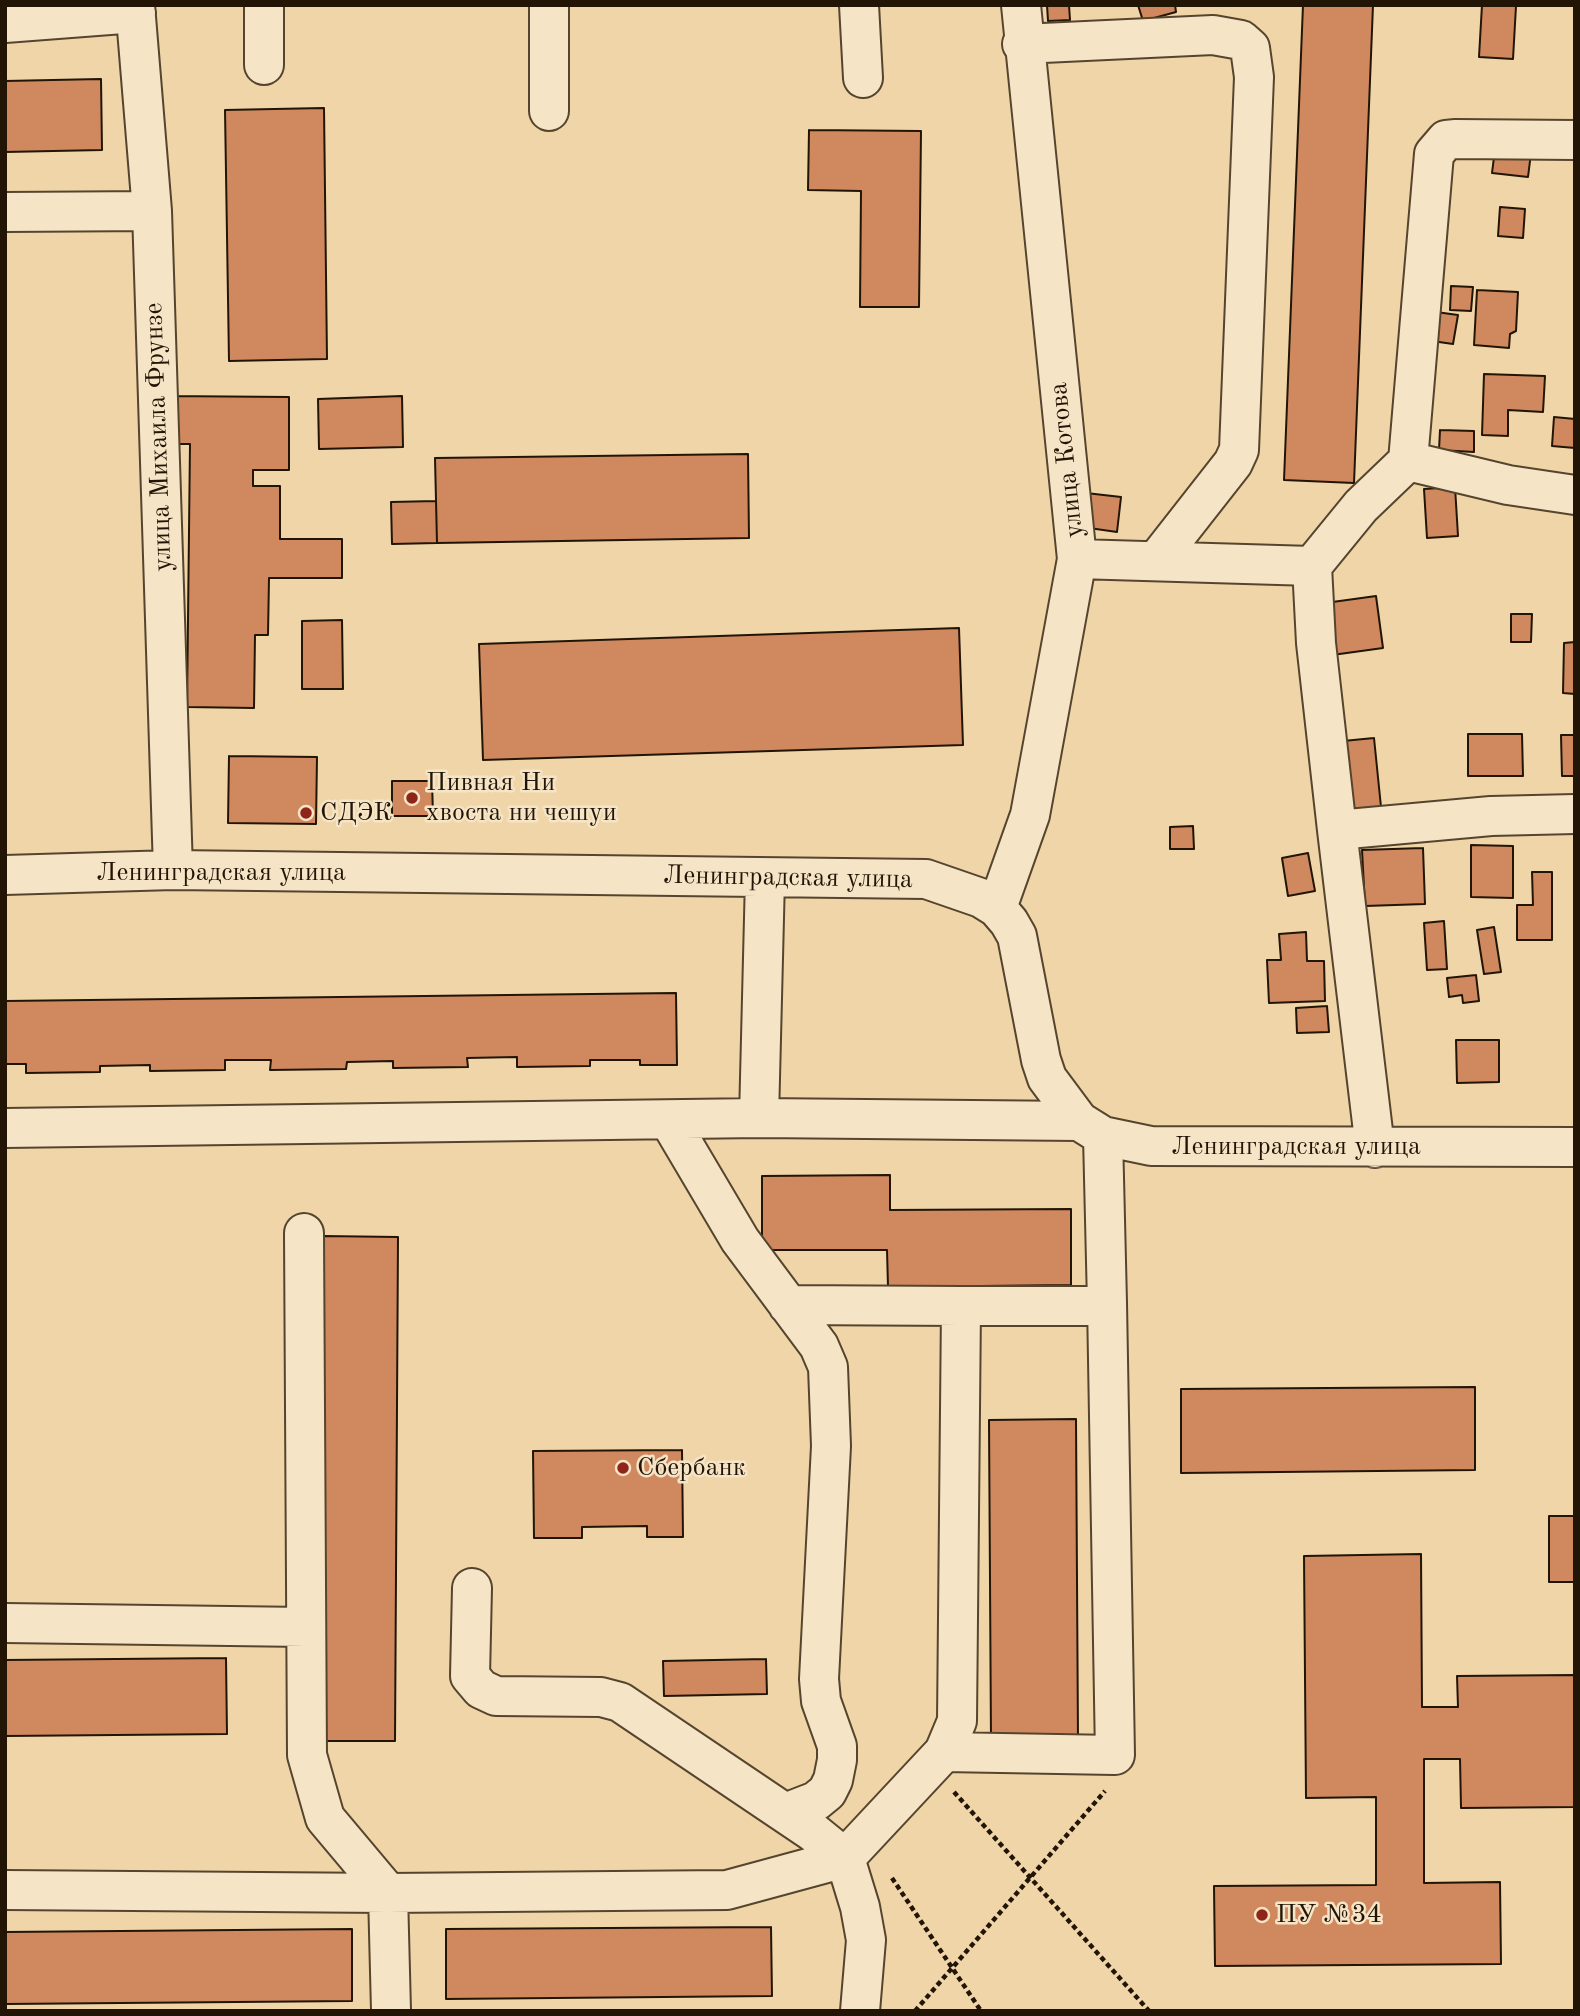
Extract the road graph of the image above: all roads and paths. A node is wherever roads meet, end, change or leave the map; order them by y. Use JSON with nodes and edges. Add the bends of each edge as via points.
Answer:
{"nodes":[{"id":1,"x":264,"y":5,"type":"edge"},
{"id":2,"x":549,"y":5,"type":"edge"},
{"id":3,"x":859,"y":5,"type":"edge"},
{"id":4,"x":1021,"y":5,"type":"edge"},
{"id":5,"x":136,"y":9,"type":"edge"},
{"id":6,"x":5,"y":23,"type":"edge"},
{"id":7,"x":1022,"y":44,"type":"junction"},
{"id":8,"x":264,"y":65,"type":"dead end"},
{"id":9,"x":863,"y":78,"type":"dead end"},
{"id":10,"x":549,"y":111,"type":"dead end"},
{"id":11,"x":1575,"y":140,"type":"edge"},
{"id":12,"x":152,"y":211,"type":"junction"},
{"id":13,"x":5,"y":212,"type":"edge"},
{"id":14,"x":1408,"y":461,"type":"junction"},
{"id":15,"x":1575,"y":495,"type":"edge"},
{"id":16,"x":1077,"y":559,"type":"junction"},
{"id":17,"x":1157,"y":560,"type":"junction"},
{"id":18,"x":1312,"y":566,"type":"junction"},
{"id":19,"x":1575,"y":814,"type":"edge"},
{"id":20,"x":1337,"y":830,"type":"junction"},
{"id":21,"x":173,"y":870,"type":"junction"},
{"id":22,"x":5,"y":875,"type":"edge"},
{"id":23,"x":765,"y":878,"type":"junction"},
{"id":24,"x":997,"y":908,"type":"junction"},
{"id":25,"x":759,"y":1118,"type":"junction"},
{"id":26,"x":669,"y":1120,"type":"junction"},
{"id":27,"x":5,"y":1128,"type":"edge"},
{"id":28,"x":1091,"y":1129,"type":"junction"},
{"id":29,"x":1575,"y":1147,"type":"edge"},
{"id":30,"x":1375,"y":1148,"type":"junction"},
{"id":31,"x":304,"y":1233,"type":"dead end"},
{"id":32,"x":1107,"y":1303,"type":"junction"},
{"id":33,"x":788,"y":1305,"type":"junction"},
{"id":34,"x":961,"y":1306,"type":"junction"},
{"id":35,"x":472,"y":1588,"type":"dead end"},
{"id":36,"x":5,"y":1623,"type":"edge"},
{"id":37,"x":305,"y":1627,"type":"junction"},
{"id":38,"x":1115,"y":1755,"type":"junction"},
{"id":39,"x":937,"y":1759,"type":"junction"},
{"id":40,"x":785,"y":1813,"type":"junction"},
{"id":41,"x":855,"y":1847,"type":"junction"},
{"id":42,"x":1031,"y":1879,"type":"junction"},
{"id":43,"x":5,"y":1890,"type":"edge"},
{"id":44,"x":388,"y":1893,"type":"junction"},
{"id":45,"x":953,"y":1968,"type":"junction"},
{"id":46,"x":391,"y":2011,"type":"edge"},
{"id":47,"x":860,"y":2011,"type":"edge"},
{"id":48,"x":915,"y":2011,"type":"edge"},
{"id":49,"x":981,"y":2011,"type":"edge"},
{"id":50,"x":1149,"y":2011,"type":"edge"}],
"edges":[{"from":1,"to":8,"type":"street"},
{"from":2,"to":10,"type":"street"},
{"from":3,"to":9,"type":"street"},
{"from":4,"to":7,"type":"street","name":"улица Котова"},
{"from":5,"to":6,"type":"street"},
{"from":5,"to":12,"type":"street","name":"улица Михаила Фрунзе"},
{"from":7,"to":16,"type":"street","name":"улица Котова"},
{"from":7,"to":17,"type":"street","via":[[1213,35],[1241,40],[1250,48],[1254,77],[1239,450]]},
{"from":11,"to":14,"type":"street","via":[[1446,140],[1434,155]]},
{"from":12,"to":13,"type":"street"},
{"from":12,"to":21,"type":"street","name":"улица Михаила Фрунзе"},
{"from":14,"to":15,"type":"street","via":[[1507,485]]},
{"from":14,"to":18,"type":"street","via":[[1361,506]]},
{"from":16,"to":17,"type":"street"},
{"from":16,"to":24,"type":"street","name":"улица Котова","via":[[1030,815]]},
{"from":17,"to":18,"type":"street"},
{"from":18,"to":20,"type":"street"},
{"from":19,"to":20,"type":"street","via":[[1491,816]]},
{"from":20,"to":30,"type":"street"},
{"from":21,"to":22,"type":"street","name":"Ленинградская улица"},
{"from":21,"to":23,"type":"street","name":"Ленинградская улица"},
{"from":23,"to":24,"type":"street","name":"Ленинградская улица","via":[[926,879],[965,890]]},
{"from":23,"to":25,"type":"street"},
{"from":24,"to":28,"type":"street","name":"Ленинградская улица","via":[[1017,936],[1047,1077]]},
{"from":25,"to":26,"type":"street"},
{"from":25,"to":28,"type":"street"},
{"from":26,"to":27,"type":"street"},
{"from":26,"to":33,"type":"street","via":[[740,1240]]},
{"from":28,"to":30,"type":"street","name":"Ленинградская улица","via":[[1151,1146]]},
{"from":28,"to":32,"type":"street"},
{"from":29,"to":30,"type":"street","name":"Ленинградская улица"},
{"from":31,"to":37,"type":"street"},
{"from":32,"to":34,"type":"street"},
{"from":32,"to":38,"type":"street"},
{"from":33,"to":34,"type":"street"},
{"from":33,"to":40,"type":"street","via":[[819,1346],[828,1367],[831,1446],[819,1679],[837,1760],[827,1792]]},
{"from":34,"to":39,"type":"street","via":[[957,1721]]},
{"from":35,"to":40,"type":"street","via":[[470,1676],[481,1689],[496,1696],[601,1696],[620,1702]]},
{"from":36,"to":37,"type":"street"},
{"from":37,"to":44,"type":"street","via":[[307,1755],[325,1818]]},
{"from":38,"to":39,"type":"street"},
{"from":38,"to":42,"type":"path","via":[[1112,1783]]},
{"from":39,"to":41,"type":"street"},
{"from":39,"to":42,"type":"path"},
{"from":40,"to":41,"type":"street"},
{"from":41,"to":44,"type":"street","via":[[727,1889]]},
{"from":41,"to":45,"type":"path"},
{"from":41,"to":47,"type":"street","via":[[866,1940]]},
{"from":42,"to":45,"type":"path"},
{"from":42,"to":50,"type":"path"},
{"from":43,"to":44,"type":"street"},
{"from":44,"to":46,"type":"street"},
{"from":45,"to":48,"type":"path"},
{"from":45,"to":49,"type":"path"}]}
